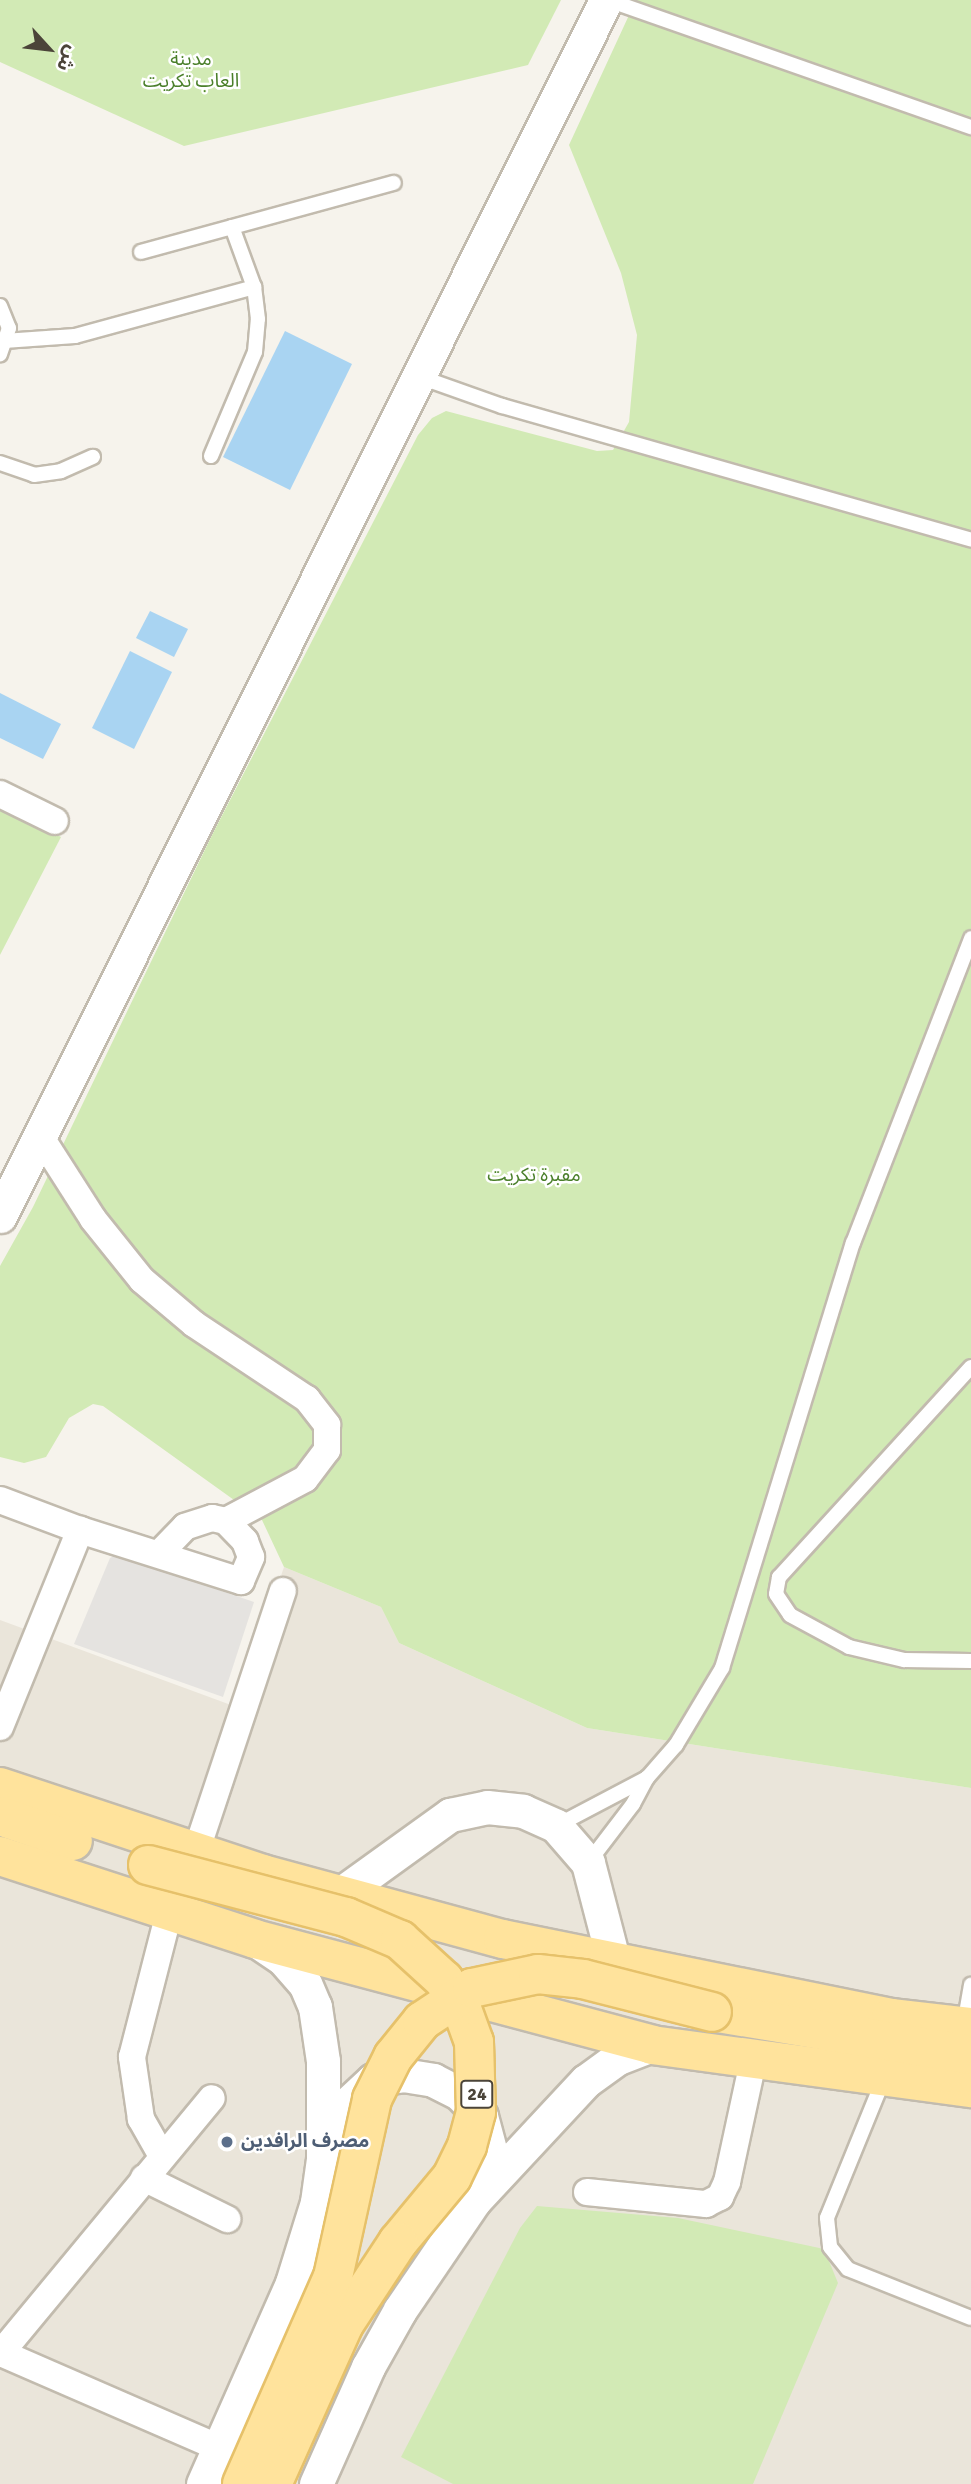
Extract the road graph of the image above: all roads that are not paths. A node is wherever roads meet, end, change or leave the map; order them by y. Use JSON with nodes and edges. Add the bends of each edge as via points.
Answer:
{"nodes":[{"id":1,"x":607,"y":0,"type":"edge"},
{"id":2,"x":971,"y":127,"type":"edge"},
{"id":3,"x":394,"y":183,"type":"dead end"},
{"id":4,"x":232,"y":227,"type":"junction"},
{"id":5,"x":141,"y":252,"type":"dead end"},
{"id":6,"x":254,"y":288,"type":"junction"},
{"id":7,"x":0,"y":306,"type":"edge"},
{"id":8,"x":2,"y":347,"type":"edge"},
{"id":9,"x":420,"y":377,"type":"junction"},
{"id":10,"x":93,"y":457,"type":"dead end"},
{"id":11,"x":211,"y":457,"type":"dead end"},
{"id":12,"x":0,"y":463,"type":"edge"},
{"id":13,"x":971,"y":540,"type":"edge"},
{"id":14,"x":0,"y":794,"type":"edge"},
{"id":15,"x":55,"y":821,"type":"dead end"},
{"id":16,"x":971,"y":938,"type":"edge"},
{"id":17,"x":40,"y":1136,"type":"junction"},
{"id":18,"x":0,"y":1216,"type":"edge"},
{"id":19,"x":971,"y":1367,"type":"edge"},
{"id":20,"x":0,"y":1500,"type":"edge"},
{"id":21,"x":226,"y":1521,"type":"junction"},
{"id":22,"x":80,"y":1530,"type":"junction"},
{"id":23,"x":160,"y":1553,"type":"junction"},
{"id":24,"x":749,"y":1588,"type":"junction"},
{"id":25,"x":283,"y":1591,"type":"dead end"},
{"id":26,"x":776,"y":1594,"type":"junction"},
{"id":27,"x":971,"y":1661,"type":"edge"},
{"id":28,"x":0,"y":1727,"type":"edge"},
{"id":29,"x":647,"y":1778,"type":"junction"},
{"id":30,"x":0,"y":1787,"type":"edge"},
{"id":31,"x":0,"y":1816,"type":"edge"},
{"id":32,"x":556,"y":1826,"type":"junction"},
{"id":33,"x":196,"y":1852,"type":"junction"},
{"id":34,"x":0,"y":1856,"type":"edge"},
{"id":35,"x":588,"y":1863,"type":"junction"},
{"id":36,"x":339,"y":1895,"type":"junction"},
{"id":37,"x":169,"y":1913,"type":"junction"},
{"id":38,"x":255,"y":1939,"type":"junction"},
{"id":39,"x":614,"y":1963,"type":"junction"},
{"id":40,"x":971,"y":1985,"type":"edge"},
{"id":41,"x":969,"y":2036,"type":"edge"},
{"id":42,"x":652,"y":2045,"type":"junction"},
{"id":43,"x":753,"y":2062,"type":"junction"},
{"id":44,"x":885,"y":2077,"type":"junction"},
{"id":45,"x":971,"y":2088,"type":"edge"},
{"id":46,"x":212,"y":2098,"type":"dead end"},
{"id":47,"x":162,"y":2156,"type":"junction"},
{"id":48,"x":144,"y":2178,"type":"junction"},
{"id":49,"x":587,"y":2192,"type":"dead end"},
{"id":50,"x":317,"y":2202,"type":"junction"},
{"id":51,"x":227,"y":2219,"type":"dead end"},
{"id":52,"x":458,"y":2223,"type":"junction"},
{"id":53,"x":971,"y":2318,"type":"edge"},
{"id":54,"x":0,"y":2354,"type":"edge"},
{"id":55,"x":219,"y":2448,"type":"junction"},
{"id":56,"x":203,"y":2484,"type":"edge"},
{"id":57,"x":242,"y":2484,"type":"edge"},
{"id":58,"x":272,"y":2484,"type":"edge"},
{"id":59,"x":316,"y":2484,"type":"edge"}],
"edges":[{"from":1,"to":2,"type":"lane"},
{"from":1,"to":9,"type":"street"},
{"from":3,"to":4,"type":"lane"},
{"from":4,"to":5,"type":"lane"},
{"from":4,"to":6,"type":"lane"},
{"from":6,"to":8,"type":"lane","via":[[75,336]]},
{"from":6,"to":11,"type":"lane","via":[[258,319],[254,352]]},
{"from":7,"to":8,"type":"lane","via":[[9,328]]},
{"from":9,"to":13,"type":"lane","via":[[502,406]]},
{"from":9,"to":17,"type":"street"},
{"from":10,"to":12,"type":"lane","via":[[61,471],[34,475]]},
{"from":14,"to":15,"type":"street"},
{"from":16,"to":24,"type":"lane","via":[[853,1242]]},
{"from":17,"to":18,"type":"street"},
{"from":17,"to":21,"type":"street","via":[[93,1219],[142,1280],[194,1324],[307,1399],[327,1425],[329,1443],[315,1470]]},
{"from":19,"to":26,"type":"lane","via":[[779,1577]]},
{"from":20,"to":22,"type":"street"},
{"from":21,"to":23,"type":"street","via":[[212,1518],[186,1527]]},
{"from":21,"to":23,"type":"street","via":[[245,1541],[251,1557],[241,1581]]},
{"from":22,"to":23,"type":"street"},
{"from":22,"to":28,"type":"street"},
{"from":24,"to":26,"type":"lane"},
{"from":24,"to":29,"type":"lane","via":[[722,1668],[701,1708]]},
{"from":25,"to":33,"type":"street"},
{"from":26,"to":27,"type":"lane","via":[[790,1615],[849,1647],[904,1660]]},
{"from":29,"to":32,"type":"lane"},
{"from":29,"to":35,"type":"lane"},
{"from":30,"to":33,"type":"main road"},
{"from":31,"to":58,"type":"main road","number":"24","bridge":true,"via":[[148,1864],[355,1920],[400,1940],[444,1980],[462,2009],[474,2042],[476,2112],[467,2146],[452,2177],[398,2242],[344,2324]]},
{"from":32,"to":35,"type":"street"},
{"from":32,"to":36,"type":"street","via":[[505,1808],[450,1815]]},
{"from":33,"to":36,"type":"main road"},
{"from":34,"to":37,"type":"main road"},
{"from":35,"to":39,"type":"street"},
{"from":36,"to":39,"type":"main road"},
{"from":37,"to":38,"type":"main road"},
{"from":37,"to":47,"type":"street","via":[[132,2057],[141,2119]]},
{"from":38,"to":42,"type":"main road"},
{"from":38,"to":50,"type":"street","via":[[282,1958],[305,1984],[315,2007],[325,2116]]},
{"from":39,"to":41,"type":"main road"},
{"from":40,"to":41,"type":"lane"},
{"from":41,"to":57,"type":"main road","bridge":true,"via":[[800,2030],[583,1979],[538,1974],[472,1988],[422,2021],[393,2057],[372,2099],[333,2277]]},
{"from":42,"to":43,"type":"main road"},
{"from":42,"to":52,"type":"street","via":[[618,2058],[586,2081],[498,2173]]},
{"from":43,"to":44,"type":"main road"},
{"from":43,"to":49,"type":"street","via":[[720,2197],[706,2204]]},
{"from":44,"to":45,"type":"main road"},
{"from":44,"to":53,"type":"lane","via":[[827,2218],[830,2246],[848,2269]]},
{"from":46,"to":47,"type":"street"},
{"from":47,"to":48,"type":"street"},
{"from":48,"to":51,"type":"street"},
{"from":48,"to":54,"type":"street"},
{"from":50,"to":52,"type":"street","via":[[344,2107],[373,2080],[403,2075],[460,2094],[481,2116],[490,2150],[482,2183]]},
{"from":50,"to":55,"type":"street","via":[[292,2284]]},
{"from":52,"to":59,"type":"street","via":[[368,2367]]},
{"from":54,"to":55,"type":"street"},
{"from":55,"to":56,"type":"street"}]}
